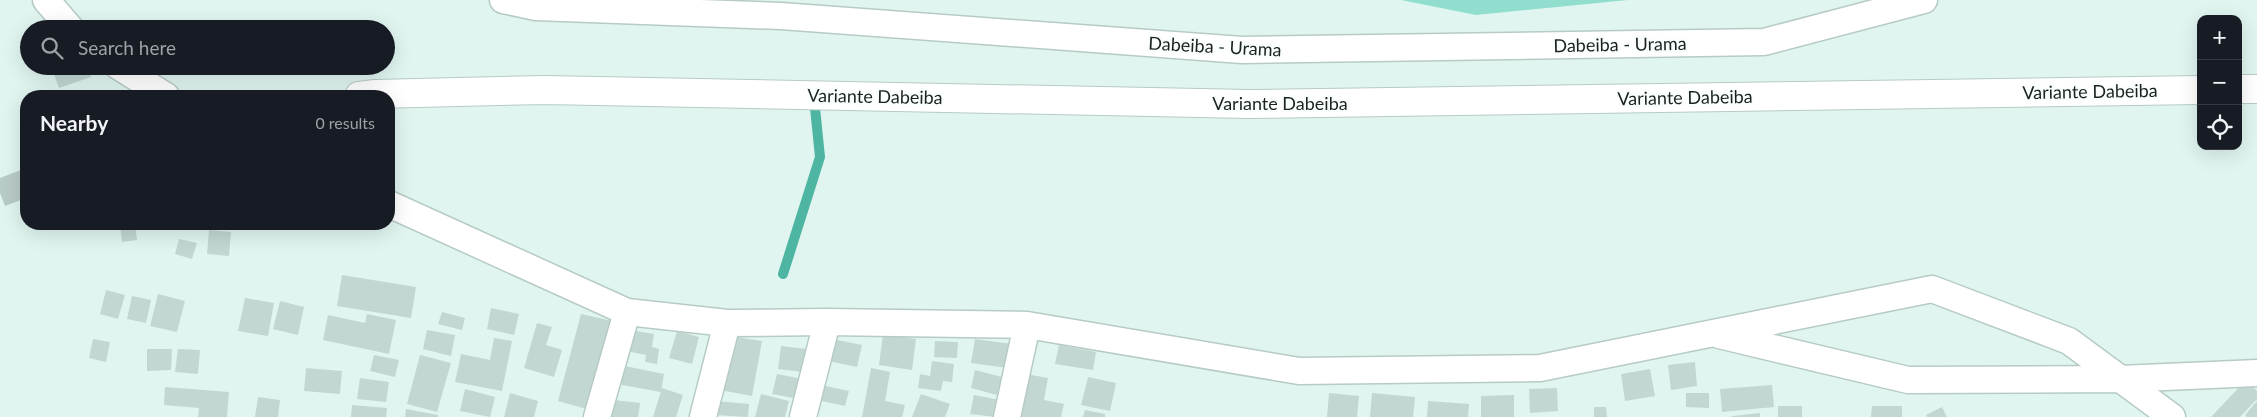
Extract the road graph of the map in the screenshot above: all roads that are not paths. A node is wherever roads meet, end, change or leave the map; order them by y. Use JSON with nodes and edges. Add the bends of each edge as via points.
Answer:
{"nodes":[{"id":1,"x":46,"y":0,"type":"edge"},
{"id":2,"x":503,"y":0,"type":"edge"},
{"id":3,"x":1924,"y":0,"type":"edge"},
{"id":4,"x":63,"y":20,"type":"edge"},
{"id":5,"x":132,"y":75,"type":"edge"},
{"id":6,"x":2242,"y":89,"type":"edge"},
{"id":7,"x":2257,"y":89,"type":"edge"},
{"id":8,"x":156,"y":90,"type":"edge"},
{"id":9,"x":2197,"y":90,"type":"edge"},
{"id":10,"x":395,"y":94,"type":"edge"},
{"id":11,"x":395,"y":207,"type":"edge"},
{"id":12,"x":626,"y":312,"type":"junction"},
{"id":13,"x":827,"y":322,"type":"junction"},
{"id":14,"x":727,"y":323,"type":"junction"},
{"id":15,"x":1027,"y":325,"type":"junction"},
{"id":16,"x":1711,"y":333,"type":"junction"},
{"id":17,"x":2257,"y":374,"type":"edge"},
{"id":18,"x":2120,"y":379,"type":"junction"},
{"id":19,"x":597,"y":417,"type":"edge"},
{"id":20,"x":703,"y":417,"type":"edge"},
{"id":21,"x":803,"y":417,"type":"edge"},
{"id":22,"x":1007,"y":417,"type":"edge"},
{"id":23,"x":2172,"y":417,"type":"edge"}],
"edges":[{"from":1,"to":4,"type":"street"},
{"from":2,"to":3,"type":"street","name":"Dabeiba - Urama","via":[[536,6],[782,16],[1242,50],[1764,42]]},
{"from":5,"to":8,"type":"street"},
{"from":6,"to":7,"type":"highway"},
{"from":9,"to":10,"type":"highway","name":"Variante Dabeiba","via":[[1249,104],[545,90]]},
{"from":11,"to":12,"type":"street"},
{"from":12,"to":14,"type":"street"},
{"from":12,"to":19,"type":"street"},
{"from":13,"to":14,"type":"street"},
{"from":13,"to":15,"type":"street"},
{"from":13,"to":21,"type":"street"},
{"from":14,"to":20,"type":"street"},
{"from":15,"to":16,"type":"street","via":[[1299,371],[1540,368]]},
{"from":15,"to":22,"type":"street"},
{"from":16,"to":18,"type":"street","via":[[1908,380]]},
{"from":16,"to":18,"type":"street","via":[[1932,289],[2069,341]]},
{"from":17,"to":18,"type":"street"},
{"from":18,"to":23,"type":"street"}]}
